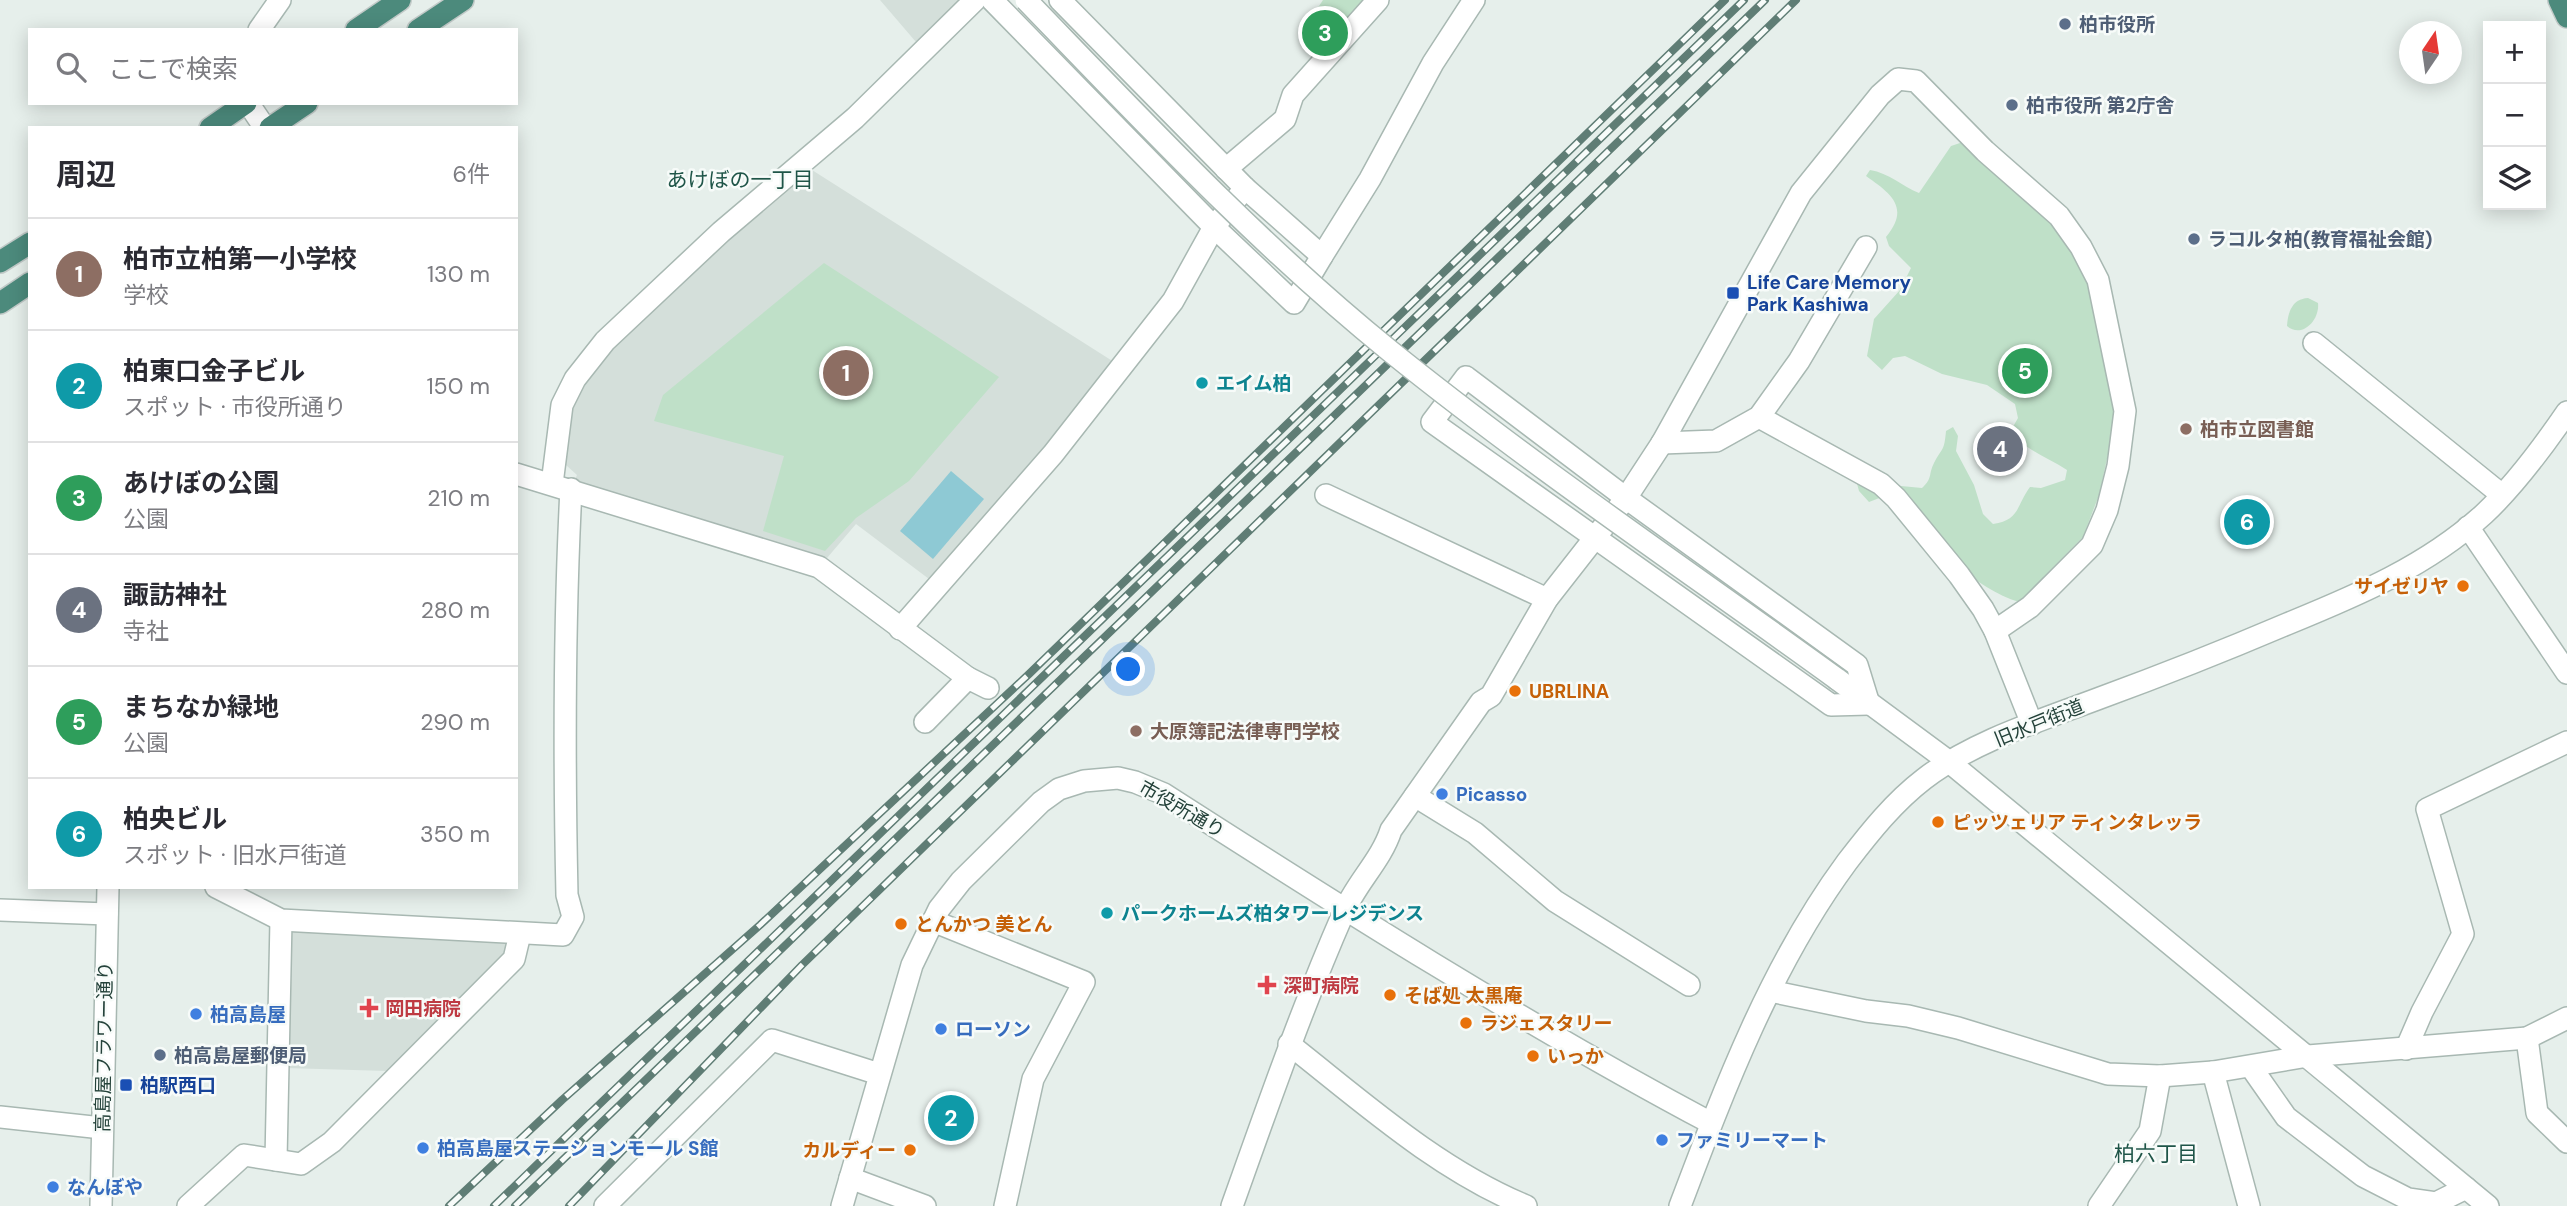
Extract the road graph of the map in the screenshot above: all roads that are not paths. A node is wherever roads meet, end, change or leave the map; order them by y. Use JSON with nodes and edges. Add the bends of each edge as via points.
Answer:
{"nodes":[{"id":1,"x":280,"y":0,"type":"edge"},
{"id":2,"x":400,"y":0,"type":"edge"},
{"id":3,"x":463,"y":0,"type":"edge"},
{"id":4,"x":975,"y":0,"type":"edge"},
{"id":5,"x":992,"y":0,"type":"edge"},
{"id":6,"x":1026,"y":0,"type":"edge"},
{"id":7,"x":1060,"y":0,"type":"edge"},
{"id":8,"x":1378,"y":0,"type":"edge"},
{"id":9,"x":1475,"y":0,"type":"edge"},
{"id":10,"x":2559,"y":0,"type":"edge"},
{"id":11,"x":2567,"y":17,"type":"edge"},
{"id":12,"x":260,"y":28,"type":"edge"},
{"id":13,"x":359,"y":28,"type":"edge"},
{"id":14,"x":421,"y":28,"type":"edge"},
{"id":15,"x":244,"y":105,"type":"edge"},
{"id":16,"x":249,"y":105,"type":"edge"},
{"id":17,"x":304,"y":105,"type":"edge"},
{"id":18,"x":213,"y":126,"type":"edge"},
{"id":19,"x":266,"y":126,"type":"edge"},
{"id":20,"x":271,"y":126,"type":"edge"},
{"id":21,"x":1226,"y":169,"type":"junction"},
{"id":22,"x":1245,"y":188,"type":"junction"},
{"id":23,"x":1214,"y":227,"type":"junction"},
{"id":24,"x":28,"y":244,"type":"edge"},
{"id":25,"x":1866,"y":247,"type":"dead end"},
{"id":26,"x":1322,"y":256,"type":"junction"},
{"id":27,"x":0,"y":262,"type":"edge"},
{"id":28,"x":28,"y":284,"type":"edge"},
{"id":29,"x":0,"y":303,"type":"edge"},
{"id":30,"x":2314,"y":343,"type":"dead end"},
{"id":31,"x":2567,"y":412,"type":"edge"},
{"id":32,"x":1759,"y":417,"type":"junction"},
{"id":33,"x":1662,"y":443,"type":"junction"},
{"id":34,"x":518,"y":475,"type":"edge"},
{"id":35,"x":561,"y":486,"type":"junction"},
{"id":36,"x":1326,"y":495,"type":"dead end"},
{"id":37,"x":2502,"y":495,"type":"junction"},
{"id":38,"x":1626,"y":498,"type":"junction"},
{"id":39,"x":2468,"y":527,"type":"junction"},
{"id":40,"x":1595,"y":537,"type":"junction"},
{"id":41,"x":1547,"y":599,"type":"junction"},
{"id":42,"x":900,"y":629,"type":"junction"},
{"id":43,"x":1996,"y":631,"type":"junction"},
{"id":44,"x":2567,"y":673,"type":"edge"},
{"id":45,"x":968,"y":678,"type":"junction"},
{"id":46,"x":988,"y":688,"type":"dead end"},
{"id":47,"x":1869,"y":704,"type":"junction"},
{"id":48,"x":925,"y":722,"type":"dead end"},
{"id":49,"x":2032,"y":724,"type":"junction"},
{"id":50,"x":2567,"y":741,"type":"edge"},
{"id":51,"x":1948,"y":761,"type":"junction"},
{"id":52,"x":1415,"y":796,"type":"junction"},
{"id":53,"x":108,"y":889,"type":"edge"},
{"id":54,"x":220,"y":889,"type":"edge"},
{"id":55,"x":0,"y":910,"type":"edge"},
{"id":56,"x":1344,"y":910,"type":"junction"},
{"id":57,"x":107,"y":914,"type":"junction"},
{"id":58,"x":281,"y":920,"type":"junction"},
{"id":59,"x":933,"y":920,"type":"junction"},
{"id":60,"x":520,"y":934,"type":"junction"},
{"id":61,"x":1689,"y":985,"type":"dead end"},
{"id":62,"x":1770,"y":991,"type":"junction"},
{"id":63,"x":2567,"y":1018,"type":"edge"},
{"id":64,"x":2527,"y":1038,"type":"junction"},
{"id":65,"x":1289,"y":1044,"type":"junction"},
{"id":66,"x":2406,"y":1049,"type":"junction"},
{"id":67,"x":2308,"y":1056,"type":"junction"},
{"id":68,"x":2251,"y":1067,"type":"junction"},
{"id":69,"x":2213,"y":1072,"type":"junction"},
{"id":70,"x":879,"y":1074,"type":"junction"},
{"id":71,"x":2160,"y":1076,"type":"junction"},
{"id":72,"x":0,"y":1117,"type":"edge"},
{"id":73,"x":1711,"y":1123,"type":"junction"},
{"id":74,"x":102,"y":1128,"type":"junction"},
{"id":75,"x":2567,"y":1142,"type":"edge"},
{"id":76,"x":276,"y":1160,"type":"junction"},
{"id":77,"x":850,"y":1178,"type":"junction"},
{"id":78,"x":2466,"y":1188,"type":"junction"},
{"id":79,"x":101,"y":1206,"type":"edge"},
{"id":80,"x":188,"y":1206,"type":"edge"},
{"id":81,"x":605,"y":1206,"type":"edge"},
{"id":82,"x":842,"y":1206,"type":"edge"},
{"id":83,"x":925,"y":1206,"type":"edge"},
{"id":84,"x":1005,"y":1206,"type":"edge"},
{"id":85,"x":1232,"y":1206,"type":"edge"},
{"id":86,"x":1526,"y":1206,"type":"edge"},
{"id":87,"x":1680,"y":1206,"type":"edge"},
{"id":88,"x":2099,"y":1206,"type":"edge"},
{"id":89,"x":2249,"y":1206,"type":"edge"},
{"id":90,"x":2488,"y":1206,"type":"edge"}],
"edges":[{"from":1,"to":12,"type":"street"},
{"from":2,"to":13,"type":"highway"},
{"from":3,"to":14,"type":"highway"},
{"from":4,"to":35,"type":"street","via":[[855,118],[721,232],[605,341],[575,379],[562,405]]},
{"from":5,"to":23,"type":"street"},
{"from":6,"to":47,"type":"street","bridge":true,"via":[[1212,193],[1390,351]]},
{"from":7,"to":21,"type":"street"},
{"from":8,"to":21,"type":"street","via":[[1293,95],[1285,118]]},
{"from":9,"to":26,"type":"street","via":[[1433,63]]},
{"from":10,"to":11,"type":"highway"},
{"from":15,"to":18,"type":"highway"},
{"from":16,"to":19,"type":"street"},
{"from":17,"to":20,"type":"highway"},
{"from":21,"to":22,"type":"street"},
{"from":22,"to":23,"type":"street"},
{"from":22,"to":26,"type":"street"},
{"from":23,"to":26,"type":"street","via":[[1294,303]]},
{"from":23,"to":42,"type":"street","via":[[1174,301],[1053,454]]},
{"from":24,"to":27,"type":"highway"},
{"from":25,"to":32,"type":"street","via":[[1799,362]]},
{"from":28,"to":29,"type":"highway"},
{"from":30,"to":37,"type":"street"},
{"from":31,"to":37,"type":"street","name":"旧水戸街道"},
{"from":32,"to":33,"type":"street","via":[[1716,441]]},
{"from":32,"to":43,"type":"street","via":[[1881,484],[1959,575]]},
{"from":33,"to":38,"type":"street"},
{"from":33,"to":43,"type":"street","via":[[1801,193],[1880,95],[1898,79],[1916,81],[1985,151],[2059,216],[2081,247],[2098,280],[2125,411],[2118,467],[2092,545],[2030,607]]},
{"from":34,"to":35,"type":"street"},
{"from":35,"to":42,"type":"street","via":[[819,567]]},
{"from":35,"to":60,"type":"street","via":[[567,895],[573,917],[563,935]]},
{"from":36,"to":41,"type":"street"},
{"from":37,"to":39,"type":"street","name":"旧水戸街道"},
{"from":38,"to":40,"type":"street"},
{"from":38,"to":40,"type":"street","via":[[1466,377],[1432,422]]},
{"from":38,"to":47,"type":"street","via":[[1857,665]]},
{"from":39,"to":44,"type":"street"},
{"from":39,"to":49,"type":"street","name":"旧水戸街道","via":[[2434,553],[2360,594]]},
{"from":40,"to":41,"type":"street"},
{"from":40,"to":47,"type":"street","via":[[1831,705]]},
{"from":41,"to":52,"type":"street","via":[[1491,696],[1481,702]]},
{"from":42,"to":45,"type":"street"},
{"from":43,"to":49,"type":"street"},
{"from":45,"to":46,"type":"street"},
{"from":45,"to":48,"type":"street"},
{"from":47,"to":51,"type":"street"},
{"from":49,"to":51,"type":"street","name":"旧水戸街道"},
{"from":50,"to":66,"type":"street","via":[[2427,809],[2463,934]]},
{"from":51,"to":62,"type":"street","name":"旧水戸街道","via":[[1891,807],[1857,849],[1827,889]]},
{"from":51,"to":67,"type":"street"},
{"from":52,"to":56,"type":"street"},
{"from":52,"to":61,"type":"street","via":[[1475,833],[1555,901]]},
{"from":53,"to":57,"type":"street","name":"高島屋フラワー通り"},
{"from":54,"to":58,"type":"street"},
{"from":55,"to":57,"type":"street"},
{"from":56,"to":59,"type":"street","name":"市役所通り","via":[[1164,794],[1118,778],[1084,781],[1059,789],[1041,802],[961,881]]},
{"from":56,"to":65,"type":"street"},
{"from":56,"to":73,"type":"street","name":"市役所通り"},
{"from":57,"to":74,"type":"street","name":"高島屋フラワー通り"},
{"from":58,"to":60,"type":"street"},
{"from":58,"to":76,"type":"street"},
{"from":59,"to":70,"type":"street","name":"市役所通り","via":[[912,965]]},
{"from":59,"to":84,"type":"street","via":[[1084,982],[1033,1079]]},
{"from":60,"to":76,"type":"street","via":[[514,959],[332,1142],[301,1164]]},
{"from":62,"to":71,"type":"street","via":[[1958,1028],[2108,1074]]},
{"from":62,"to":73,"type":"street","name":"旧水戸街道"},
{"from":63,"to":64,"type":"street"},
{"from":64,"to":66,"type":"street"},
{"from":64,"to":75,"type":"street","via":[[2537,1113]]},
{"from":65,"to":85,"type":"street"},
{"from":65,"to":86,"type":"street","via":[[1423,1150]]},
{"from":66,"to":67,"type":"street"},
{"from":67,"to":68,"type":"street"},
{"from":67,"to":78,"type":"street"},
{"from":68,"to":69,"type":"street"},
{"from":68,"to":78,"type":"street","via":[[2286,1117],[2363,1176],[2408,1199],[2437,1203]]},
{"from":69,"to":71,"type":"street"},
{"from":69,"to":89,"type":"street"},
{"from":70,"to":77,"type":"street","name":"市役所通り"},
{"from":70,"to":81,"type":"street","via":[[772,1040]]},
{"from":71,"to":88,"type":"street","via":[[2150,1131]]},
{"from":72,"to":74,"type":"street"},
{"from":73,"to":87,"type":"street","name":"旧水戸街道"},
{"from":74,"to":79,"type":"street","name":"高島屋フラワー通り"},
{"from":76,"to":80,"type":"street","via":[[244,1155]]},
{"from":77,"to":82,"type":"street","name":"市役所通り"},
{"from":77,"to":83,"type":"street"},
{"from":78,"to":90,"type":"street"}]}
